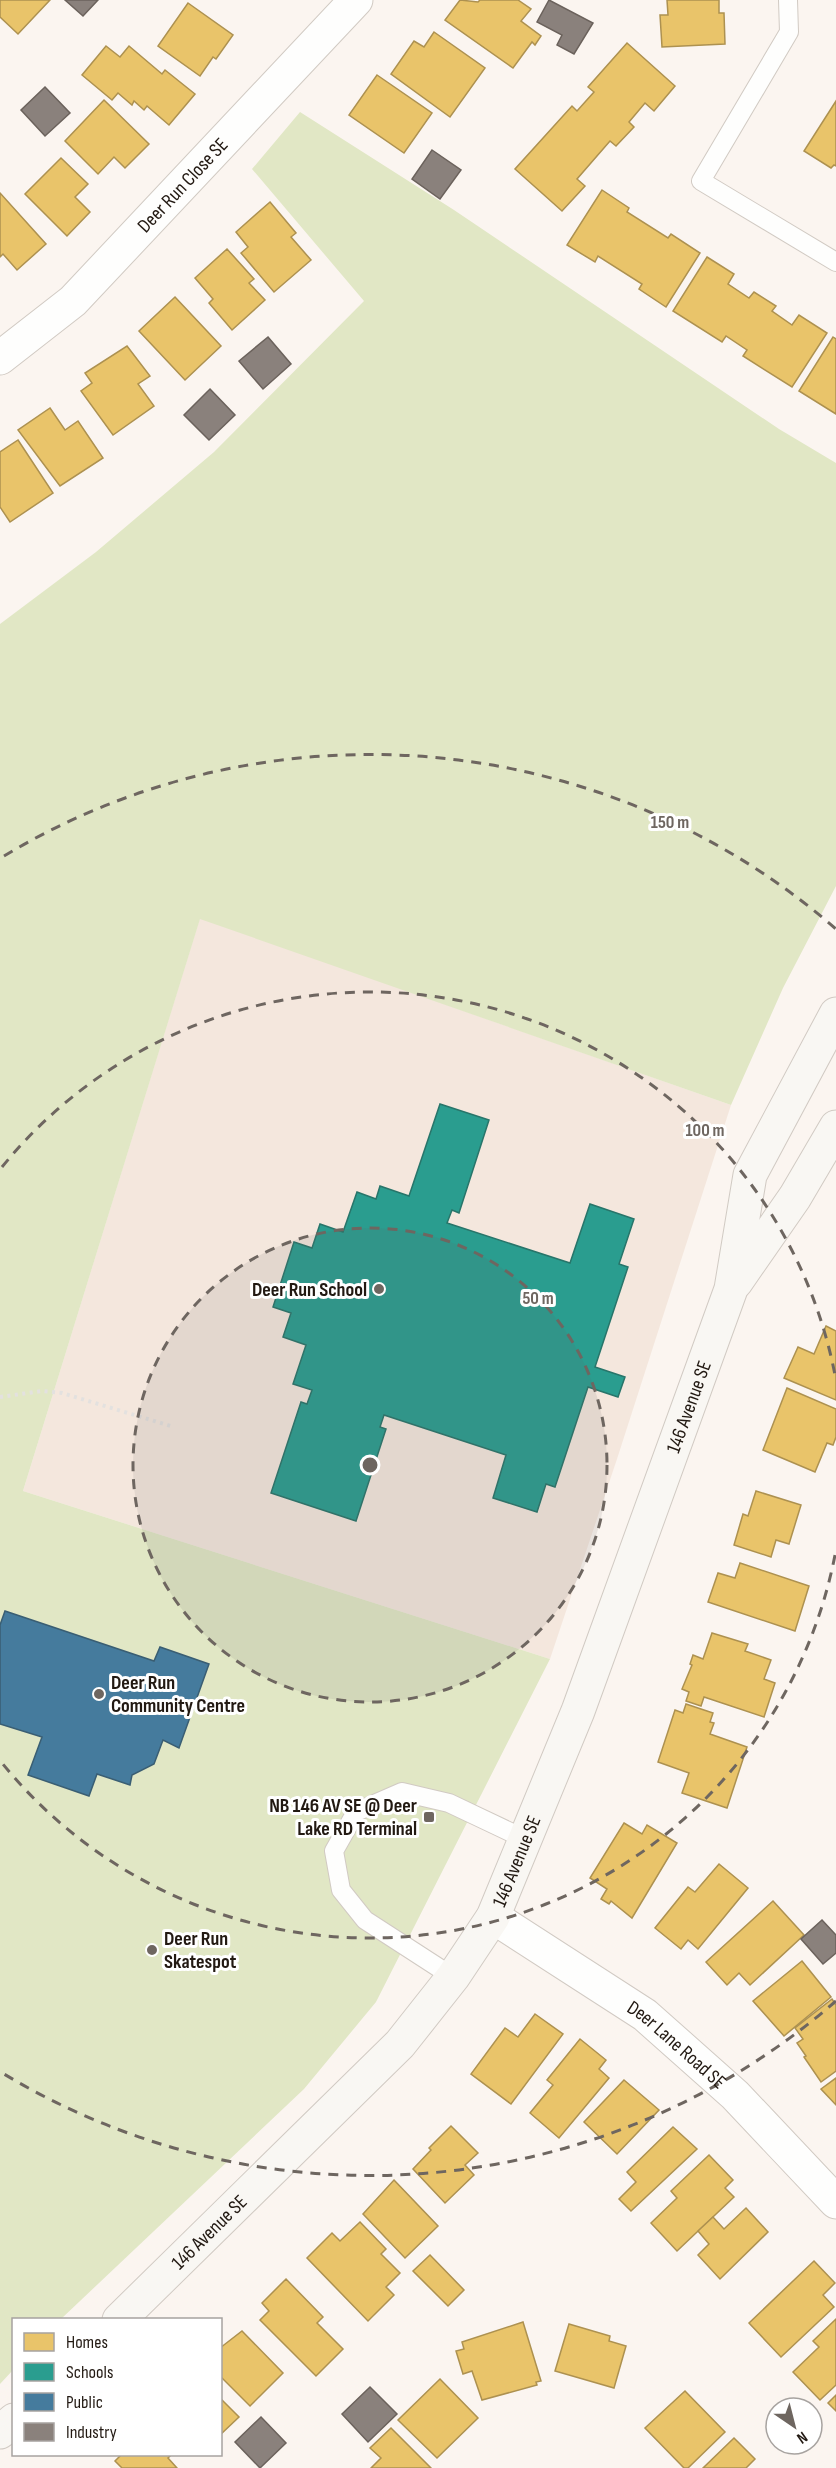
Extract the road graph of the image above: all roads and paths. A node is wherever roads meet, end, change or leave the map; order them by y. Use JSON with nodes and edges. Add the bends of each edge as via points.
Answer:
{"nodes":[{"id":1,"x":356,"y":0,"type":"edge"},
{"id":2,"x":788,"y":0,"type":"edge"},
{"id":3,"x":836,"y":262,"type":"edge"},
{"id":4,"x":0,"y":358,"type":"edge"},
{"id":5,"x":836,"y":1014,"type":"edge"},
{"id":6,"x":836,"y":1127,"type":"edge"},
{"id":7,"x":731,"y":1289,"type":"junction"},
{"id":8,"x":0,"y":1397,"type":"edge"},
{"id":9,"x":174,"y":1427,"type":"dead end"},
{"id":10,"x":527,"y":1840,"type":"junction"},
{"id":11,"x":493,"y":1917,"type":"junction"},
{"id":12,"x":453,"y":1977,"type":"junction"},
{"id":13,"x":835,"y":2199,"type":"edge"},
{"id":14,"x":120,"y":2318,"type":"edge"},
{"id":15,"x":12,"y":2422,"type":"edge"},
{"id":16,"x":0,"y":2432,"type":"edge"}],
"edges":[{"from":1,"to":4,"type":"street","name":"Deer Run Close SE","via":[[73,301]]},
{"from":2,"to":3,"type":"lane","via":[[789,32],[701,181]]},
{"from":5,"to":7,"type":"street","name":"146 Avenue SE","via":[[750,1175]]},
{"from":6,"to":7,"type":"street","name":"146 Avenue SE","via":[[795,1197]]},
{"from":7,"to":10,"type":"street","name":"146 Avenue SE","via":[[578,1711]]},
{"from":8,"to":9,"type":"path","via":[[42,1391],[62,1393]]},
{"from":10,"to":11,"type":"street","name":"146 Avenue SE"},
{"from":10,"to":12,"type":"lane","via":[[449,1803],[402,1792],[356,1812],[334,1851],[341,1890],[365,1920]]},
{"from":11,"to":12,"type":"street","name":"146 Avenue SE"},
{"from":11,"to":13,"type":"street","name":"Deer Lane Road SE","via":[[645,2016],[735,2095]]},
{"from":12,"to":14,"type":"street","name":"146 Avenue SE","via":[[400,2044]]},
{"from":15,"to":16,"type":"street"}]}
